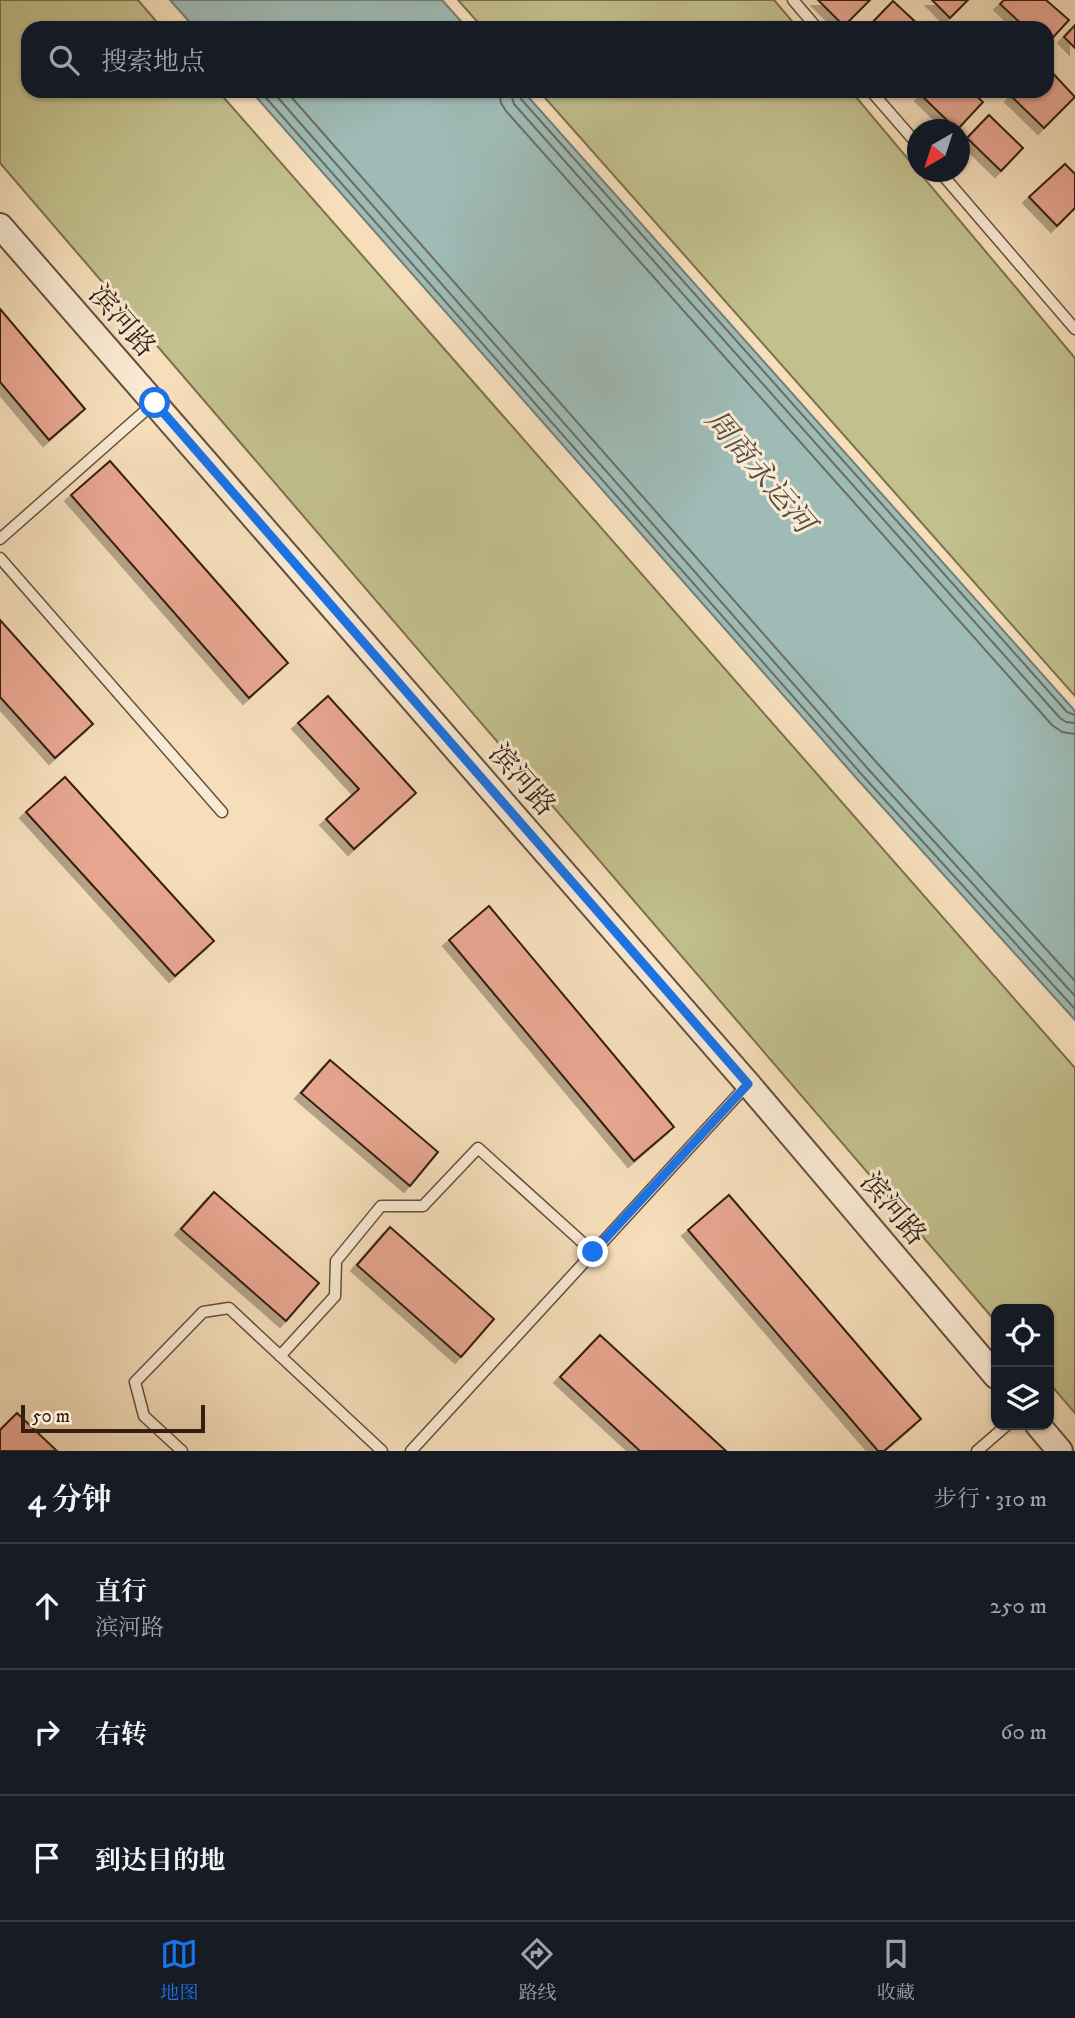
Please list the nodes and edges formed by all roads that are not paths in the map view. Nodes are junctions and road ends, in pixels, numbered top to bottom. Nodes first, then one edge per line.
1 (793, 0) edge
2 (811, 21) edge
3 (877, 98) edge
4 (907, 132) edge
5 (949, 182) edge
6 (0, 226) edge
7 (1075, 329) edge
8 (155, 403) junction
9 (0, 539) edge
10 (0, 558) edge
11 (222, 812) dead end
12 (748, 1084) junction
13 (593, 1252) junction
14 (281, 1356) junction
15 (991, 1370) edge
16 (1001, 1430) edge
17 (1042, 1430) edge
18 (182, 1451) edge
19 (382, 1451) edge
20 (411, 1451) edge
21 (978, 1451) edge
22 (1060, 1451) edge

1 - 2 lane
3 - 4 lane
5 - 7 lane
6 - 8 street, 滨河路
8 - 9 lane
8 - 12 street, 滨河路
10 - 11 lane
12 - 13 lane
12 - 15 street, 滨河路
13 - 14 lane
13 - 20 lane
14 - 18 lane
14 - 19 lane
16 - 21 lane
17 - 22 street

